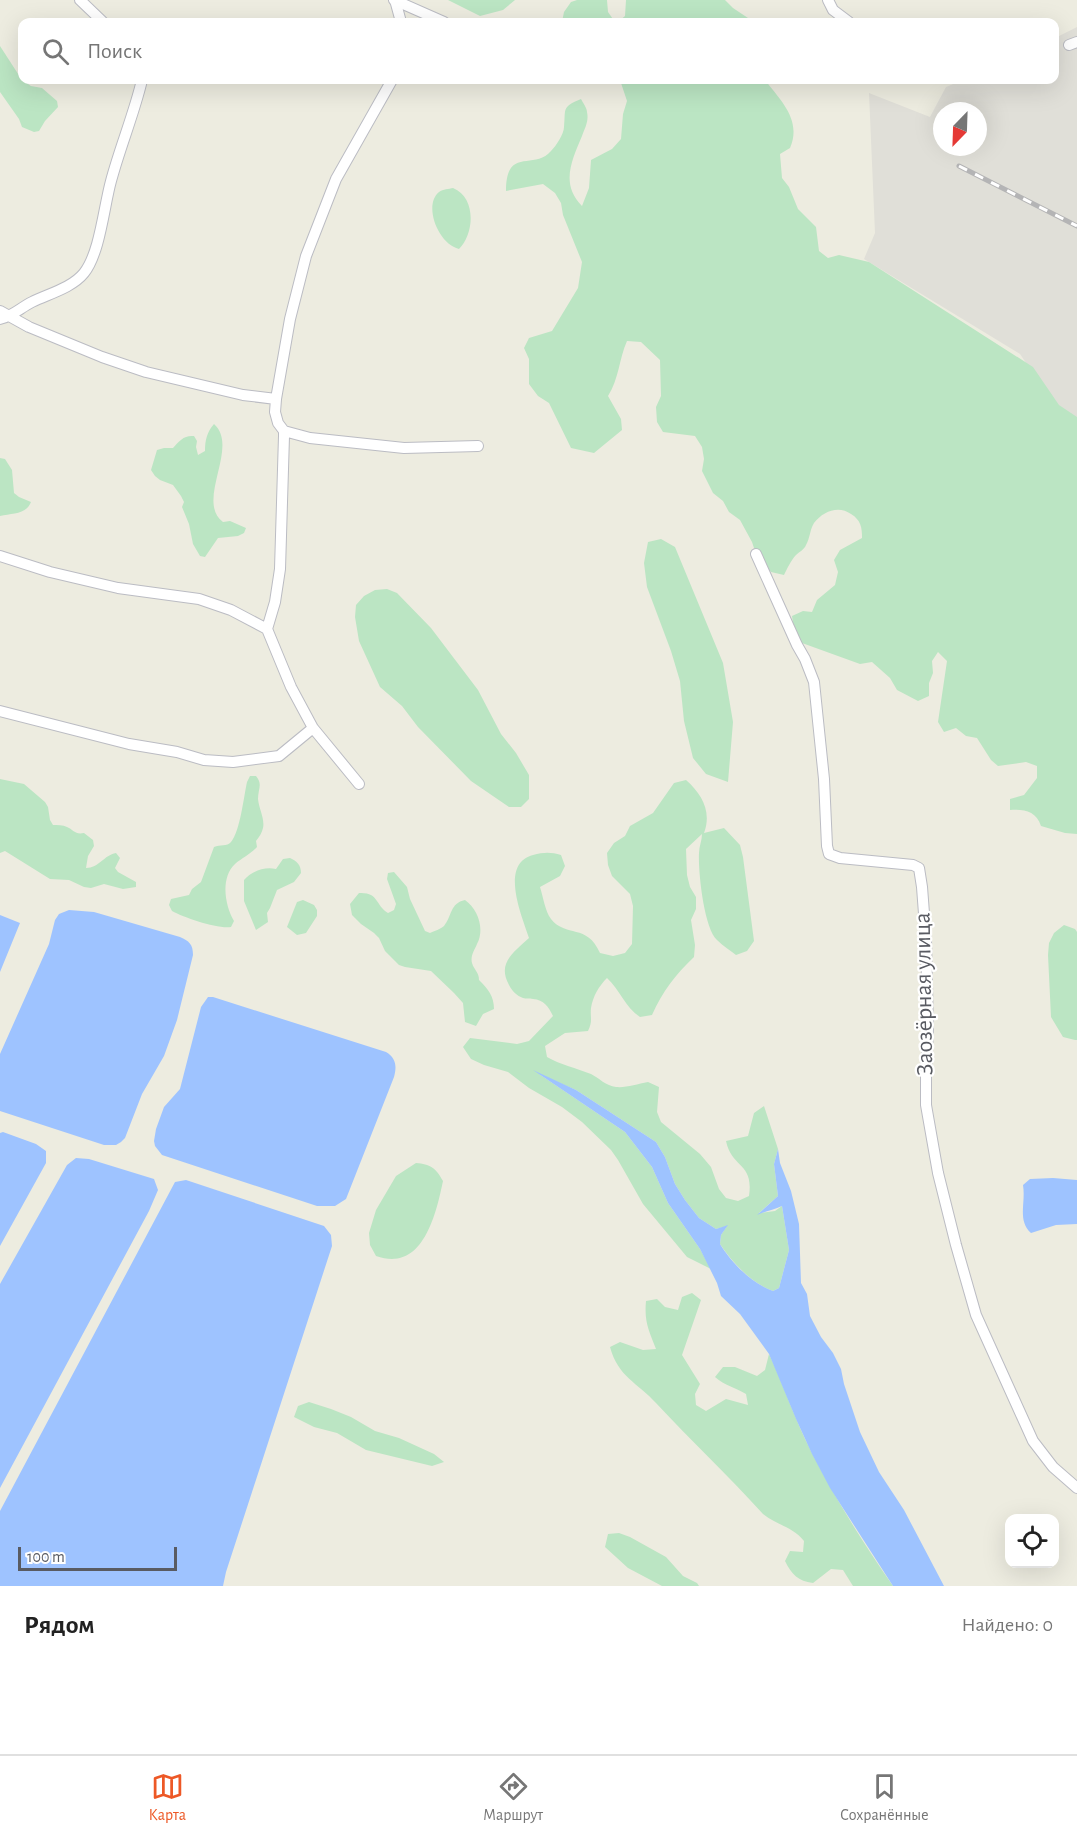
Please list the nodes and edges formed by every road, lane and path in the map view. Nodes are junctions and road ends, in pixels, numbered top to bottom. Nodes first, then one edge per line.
1 (80, 0) edge
2 (395, 0) edge
3 (828, 0) edge
4 (99, 18) edge
5 (400, 18) edge
6 (435, 18) edge
7 (844, 18) edge
8 (141, 84) edge
9 (390, 84) edge
10 (3, 316) edge
11 (276, 399) junction
12 (284, 431) junction
13 (478, 446) dead end
14 (756, 554) dead end
15 (0, 556) edge
16 (267, 629) junction
17 (0, 711) edge
18 (313, 728) junction
19 (359, 784) dead end
20 (1077, 1488) edge

1 - 4 street
2 - 5 street
2 - 6 street
3 - 7 street
8 - 10 street
9 - 11 street
10 - 11 street
11 - 12 street
12 - 13 street
12 - 16 street
14 - 20 street, Заозёрная улица
15 - 16 street
16 - 18 street
17 - 18 street
18 - 19 street

